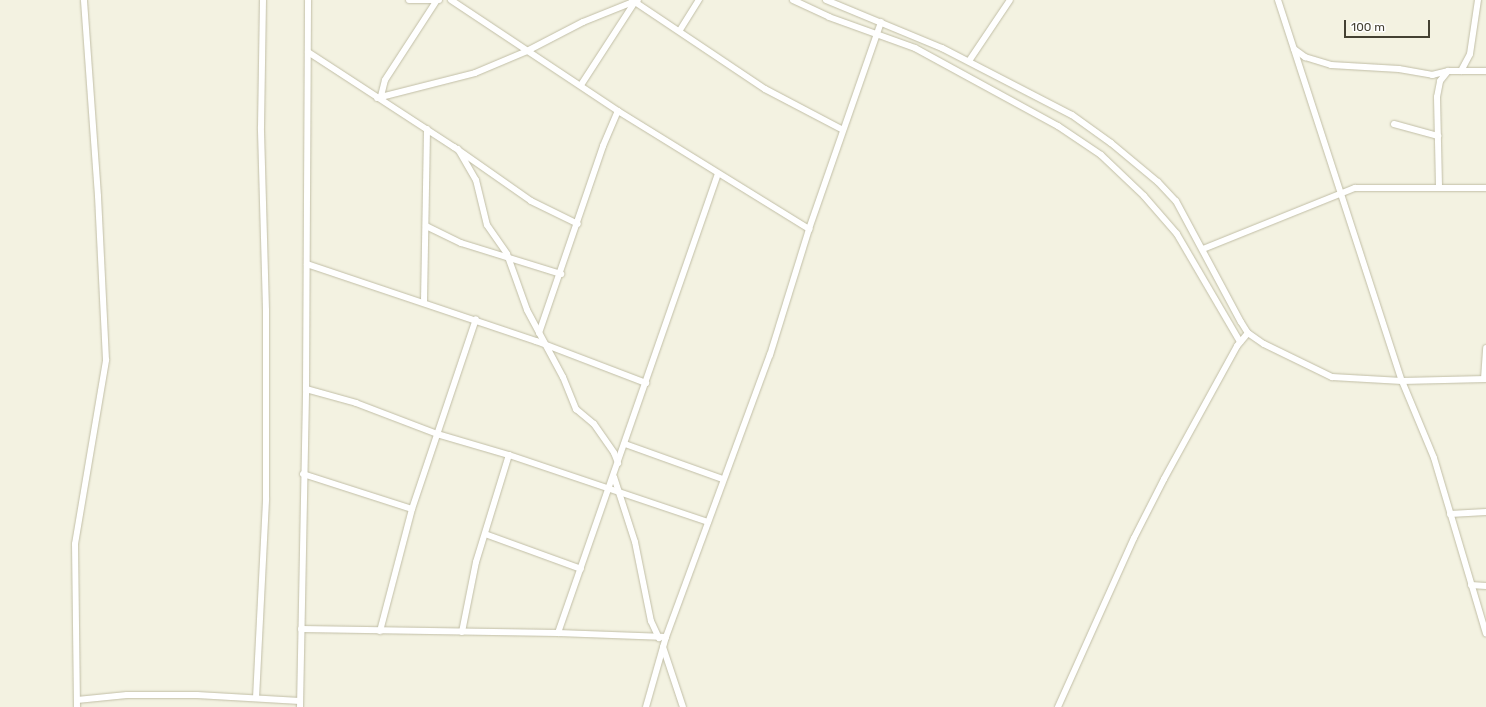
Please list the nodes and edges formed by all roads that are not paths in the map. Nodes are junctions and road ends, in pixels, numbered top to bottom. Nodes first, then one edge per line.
1 (84, 0) edge
2 (263, 0) edge
3 (308, 0) edge
4 (409, 0) edge
5 (438, 0) edge
6 (451, 0) edge
7 (699, 0) edge
8 (793, 0) edge
9 (826, 0) edge
10 (1010, 0) edge
11 (1278, 0) edge
12 (1478, 0) edge
13 (635, 1) edge
14 (881, 22) junction
15 (680, 30) junction
16 (877, 33) junction
17 (1294, 49) junction
18 (308, 52) junction
19 (527, 52) junction
20 (969, 61) junction
21 (1448, 70) junction
22 (1462, 70) junction
23 (1486, 71) edge
24 (581, 85) junction
25 (379, 97) junction
26 (618, 111) junction
27 (1394, 124) dead end
28 (428, 129) junction
29 (843, 130) junction
30 (1438, 136) junction
31 (458, 149) junction
32 (718, 174) junction
33 (1439, 186) junction
34 (1486, 188) edge
35 (1340, 191) junction
36 (578, 224) junction
37 (426, 226) junction
38 (809, 229) junction
39 (1203, 249) junction
40 (509, 259) junction
41 (307, 264) junction
42 (561, 274) junction
43 (424, 302) junction
44 (476, 319) junction
45 (539, 332) junction
46 (1248, 333) junction
47 (536, 341) junction
48 (1240, 342) junction
49 (545, 344) junction
50 (1486, 348) edge
51 (1485, 379) edge
52 (1402, 381) junction
53 (646, 383) junction
54 (306, 390) junction
55 (437, 434) junction
56 (625, 444) junction
57 (509, 455) junction
58 (618, 464) junction
59 (303, 474) junction
60 (614, 477) junction
61 (723, 479) junction
62 (609, 490) junction
63 (619, 492) junction
64 (412, 509) junction
65 (1486, 512) edge
66 (1450, 514) junction
67 (708, 522) junction
68 (485, 534) junction
69 (581, 569) junction
70 (1471, 584) junction
71 (1486, 586) edge
72 (301, 629) junction
73 (380, 631) junction
74 (462, 632) junction
75 (558, 633) junction
76 (1486, 633) edge
77 (658, 637) junction
78 (666, 637) junction
79 (663, 648) junction
80 (256, 698) junction
81 (77, 700) junction
82 (300, 704) edge
83 (77, 707) edge
84 (646, 707) edge
85 (683, 707) edge
86 (1058, 707) edge

1 - 81 street
2 - 80 street
3 - 18 street
4 - 5 street
5 - 25 street
6 - 19 street
7 - 15 street
8 - 16 street
9 - 14 street
10 - 20 street
11 - 17 street
12 - 22 street
13 - 15 street
13 - 19 street
13 - 24 street
14 - 16 street
14 - 20 street
15 - 29 street
16 - 29 street
16 - 48 street
17 - 21 street
17 - 35 street
18 - 25 street
18 - 41 street
19 - 24 street
19 - 25 street
20 - 39 street
21 - 22 street
21 - 30 street
22 - 23 street
24 - 26 street
25 - 28 street
26 - 32 street
26 - 36 street
27 - 30 street
28 - 31 street
28 - 37 street
29 - 38 street
30 - 33 street
31 - 36 street
31 - 40 street
32 - 38 street
32 - 53 street
33 - 34 street
33 - 35 street
35 - 39 street
35 - 52 street
36 - 42 street
37 - 40 street
37 - 43 street
38 - 61 street
39 - 46 street
40 - 42 street
40 - 45 street
41 - 43 street
41 - 54 street
42 - 45 street
43 - 44 street
44 - 47 street
44 - 55 street
45 - 47 street
45 - 49 street
46 - 48 street
46 - 52 street
47 - 49 street
48 - 86 street
49 - 53 street
49 - 58 street
50 - 51 street
51 - 52 street
52 - 66 street
53 - 56 street
54 - 55 street
54 - 59 street
55 - 57 street
55 - 64 street
56 - 58 street
56 - 61 street
57 - 62 street
57 - 68 street
58 - 60 street
59 - 64 street
59 - 72 street
60 - 62 street
60 - 63 street
61 - 67 street
62 - 63 street
62 - 69 street
63 - 67 street
63 - 77 street
64 - 73 street
65 - 66 street
66 - 70 street
67 - 78 street
68 - 69 street
68 - 74 street
69 - 75 street
70 - 71 street
70 - 76 street
72 - 73 street
72 - 82 street
73 - 74 street
74 - 75 street
75 - 77 street
77 - 78 street
77 - 79 street
78 - 79 street
79 - 84 street
79 - 85 street
80 - 81 street
80 - 82 street
81 - 83 street

